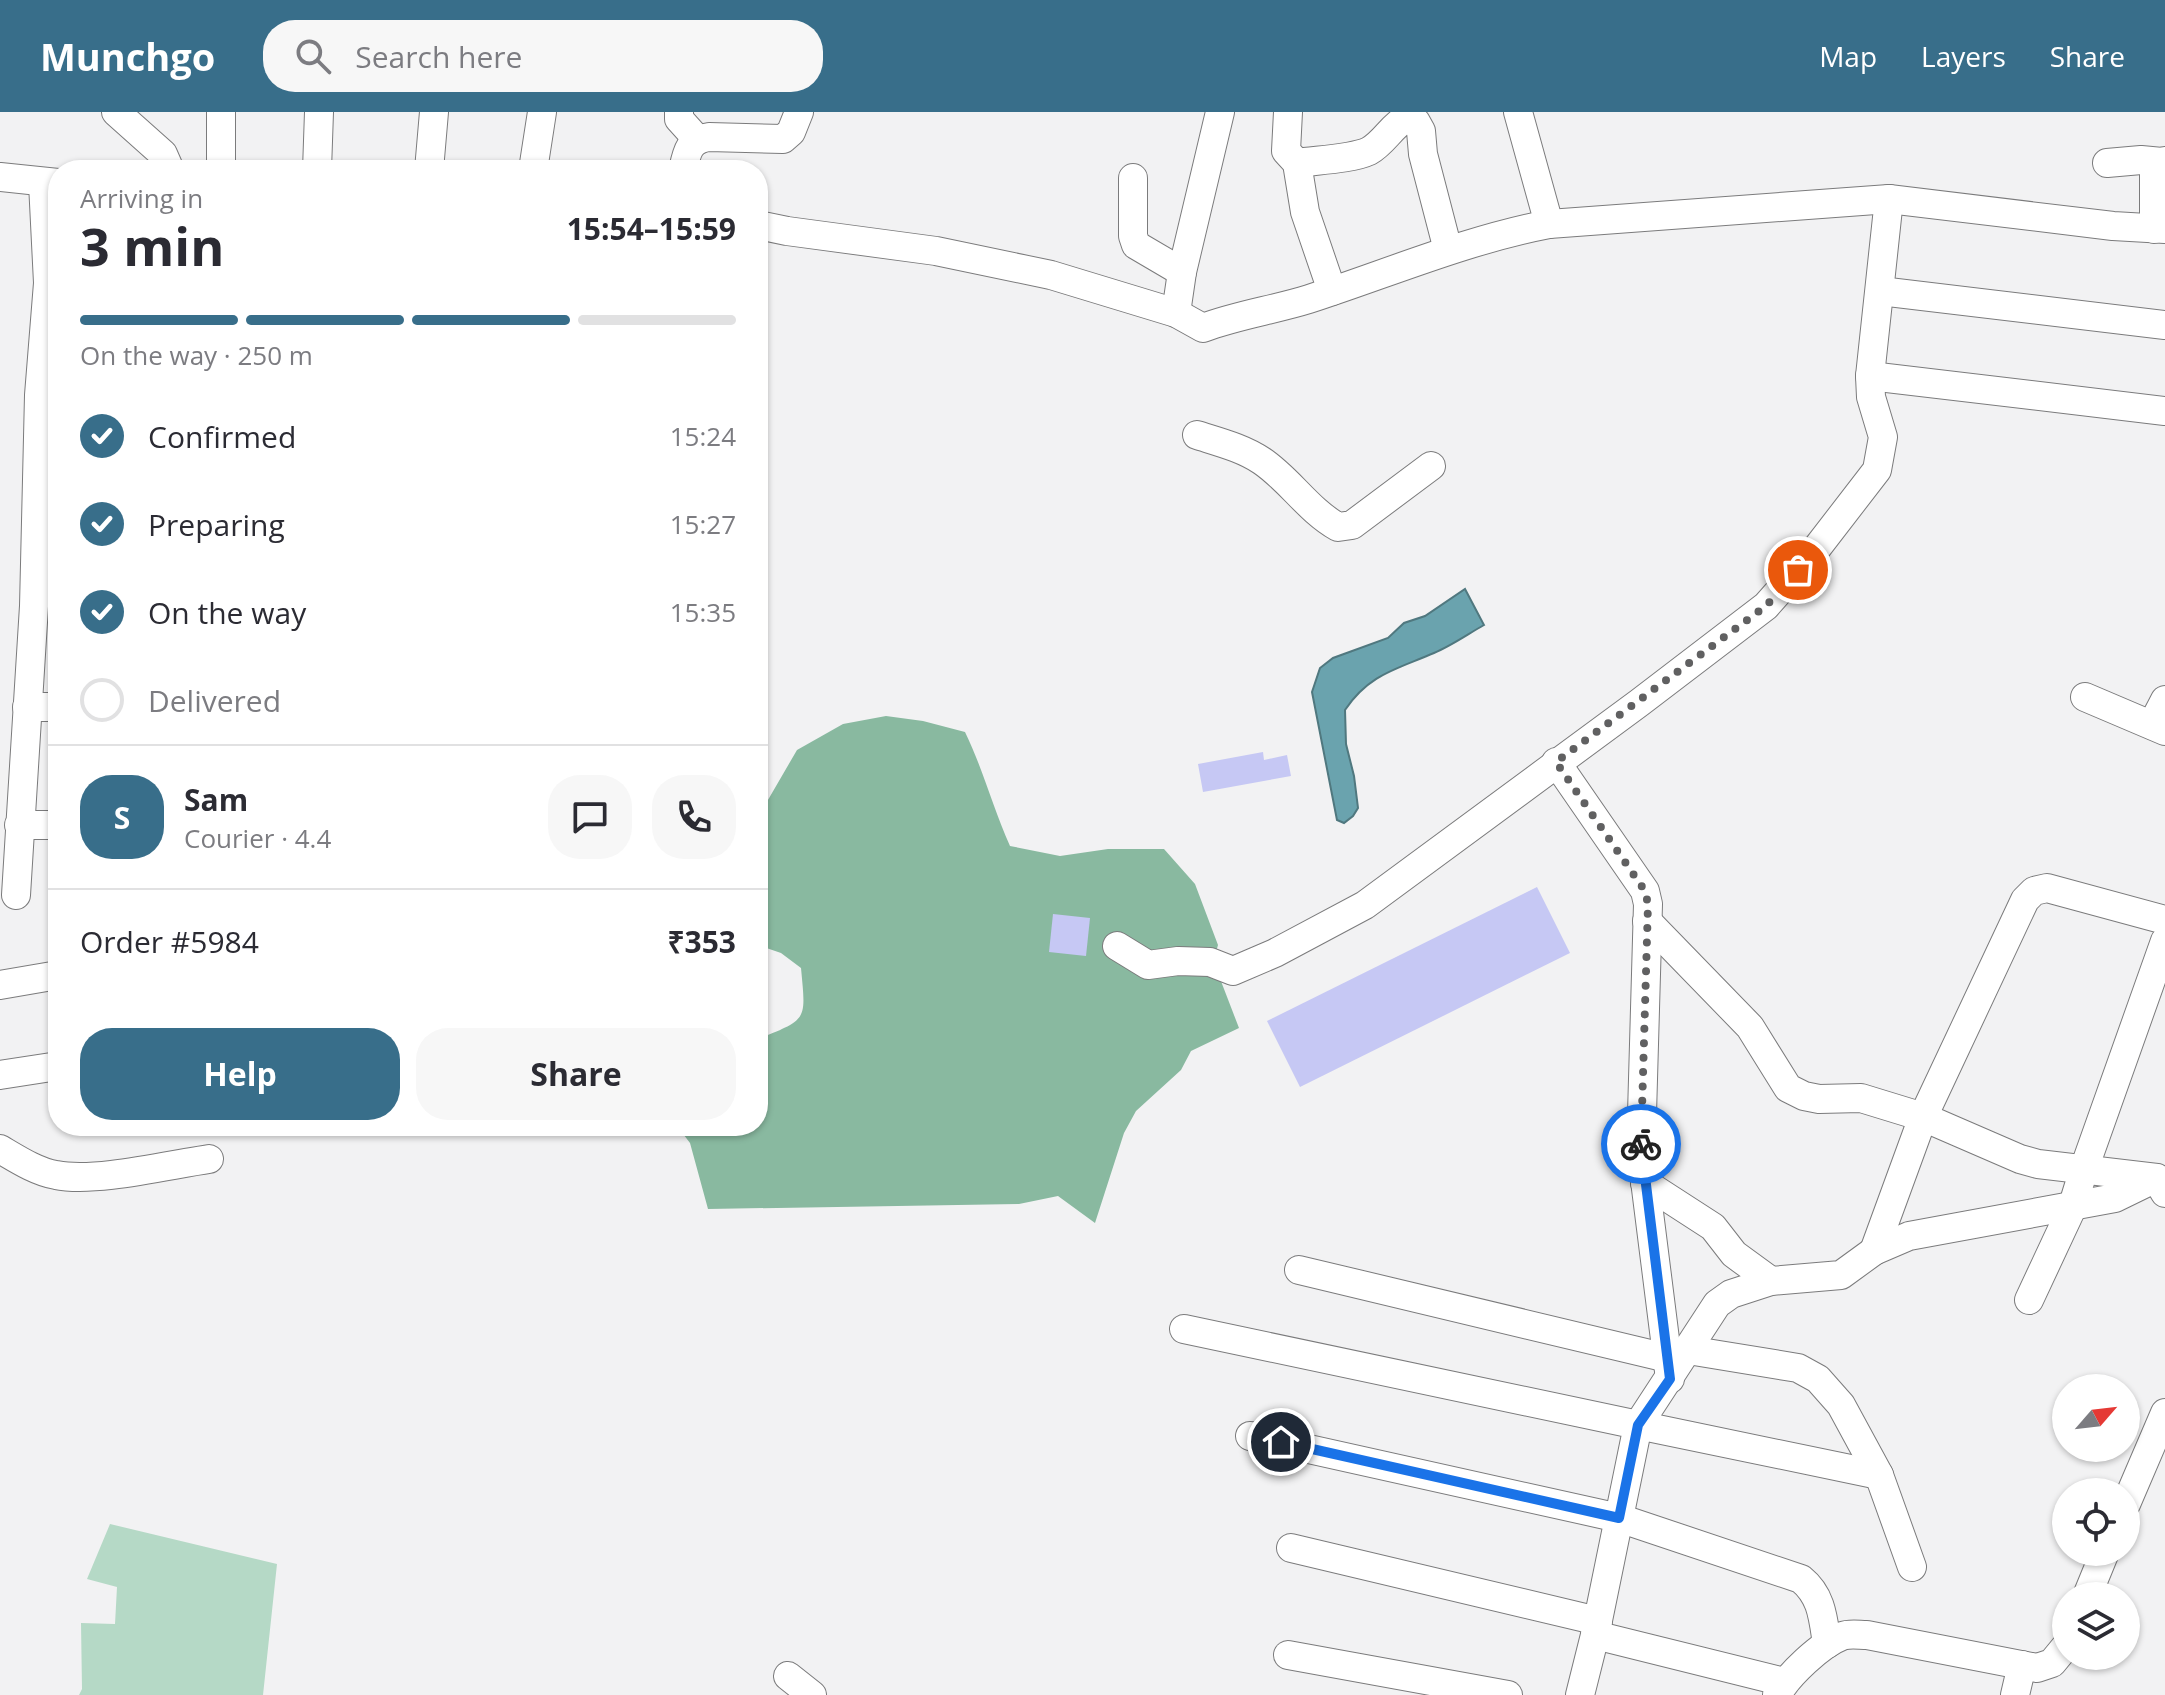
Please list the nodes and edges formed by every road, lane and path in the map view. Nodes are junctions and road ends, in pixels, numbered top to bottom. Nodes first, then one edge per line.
1 (116, 112) edge
2 (221, 112) edge
3 (319, 112) edge
4 (434, 112) edge
5 (542, 112) edge
6 (679, 112) edge
7 (799, 112) edge
8 (1220, 112) edge
9 (1288, 112) edge
10 (1518, 112) edge
11 (1407, 115) edge
12 (697, 139) junction
13 (166, 160) edge
14 (221, 160) edge
15 (317, 160) edge
16 (430, 160) edge
17 (535, 160) edge
18 (685, 160) edge
19 (2164, 162) edge
20 (1297, 163) junction
21 (2107, 163) dead end
22 (0, 177) edge
23 (1133, 178) dead end
24 (48, 183) edge
25 (1889, 199) junction
26 (1549, 224) junction
27 (768, 227) edge
28 (2160, 229) edge
29 (1448, 250) junction
30 (1182, 272) junction
31 (1332, 291) junction
32 (1880, 291) junction
33 (1176, 313) junction
34 (2165, 325) edge
35 (1870, 376) junction
36 (48, 395) edge
37 (2165, 411) edge
38 (1197, 435) dead end
39 (1431, 466) dead end
40 (47, 499) edge
41 (46, 606) edge
42 (2085, 697) dead end
43 (2165, 700) edge
44 (27, 707) junction
45 (48, 707) edge
46 (2158, 728) edge
47 (1556, 762) junction
48 (19, 825) junction
49 (48, 825) edge
50 (16, 895) dead end
51 (2165, 920) edge
52 (1647, 921) junction
53 (2165, 941) edge
54 (1117, 946) dead end
55 (48, 977) edge
56 (0, 985) edge
57 (48, 1068) edge
58 (0, 1075) edge
59 (1923, 1117) junction
60 (0, 1149) edge
61 (209, 1159) dead end
62 (2084, 1169) junction
63 (2162, 1181) edge
64 (1645, 1183) junction
65 (2072, 1208) junction
66 (1874, 1251) junction
67 (1299, 1270) dead end
68 (1771, 1281) junction
69 (2029, 1300) dead end
70 (1184, 1329) dead end
71 (1675, 1362) junction
72 (2165, 1413) edge
73 (1638, 1425) junction
74 (1250, 1436) dead end
75 (1879, 1475) junction
76 (2137, 1478) edge
77 (1619, 1518) junction
78 (1291, 1548) dead end
79 (1912, 1567) dead end
80 (1597, 1628) junction
81 (1827, 1644) junction
82 (1288, 1655) dead end
83 (2052, 1663) edge
84 (2022, 1665) junction
85 (788, 1676) dead end
86 (1780, 1689) edge
87 (812, 1695) edge
88 (1508, 1695) edge
89 (1580, 1695) edge
90 (2015, 1695) edge

1 - 13 street
2 - 14 street
3 - 15 street
4 - 16 street
5 - 17 street
6 - 12 street
7 - 12 street
8 - 30 street
9 - 20 street
10 - 26 street
11 - 20 street
11 - 29 street
12 - 18 street
19 - 21 street
19 - 28 street
20 - 31 street
22 - 24 street
23 - 30 street
25 - 26 street
25 - 28 street
25 - 32 street
26 - 29 street
27 - 33 street
29 - 31 street
30 - 33 street
31 - 33 street
32 - 34 street
32 - 35 street
35 - 37 street
35 - 47 street
36 - 40 street
38 - 39 street
40 - 41 street
41 - 44 street
42 - 46 street
43 - 46 street
44 - 45 street
44 - 48 street
47 - 52 street
47 - 54 street
48 - 49 street
48 - 50 street
51 - 59 street
52 - 59 street
52 - 64 street
53 - 62 street
55 - 56 street
57 - 58 street
59 - 62 street
59 - 66 street
60 - 61 street
62 - 63 street
62 - 65 street
63 - 65 street
64 - 68 street
64 - 71 street
65 - 66 street
65 - 69 street
66 - 68 street
67 - 71 street
68 - 71 street
70 - 73 street
71 - 73 street
71 - 75 street
72 - 76 street
73 - 75 street
73 - 77 street
74 - 77 street
75 - 79 street
77 - 80 street
77 - 81 street
78 - 80 street
80 - 86 street
80 - 89 street
81 - 84 street
81 - 86 street
82 - 88 street
83 - 84 street
84 - 90 street
85 - 87 street

